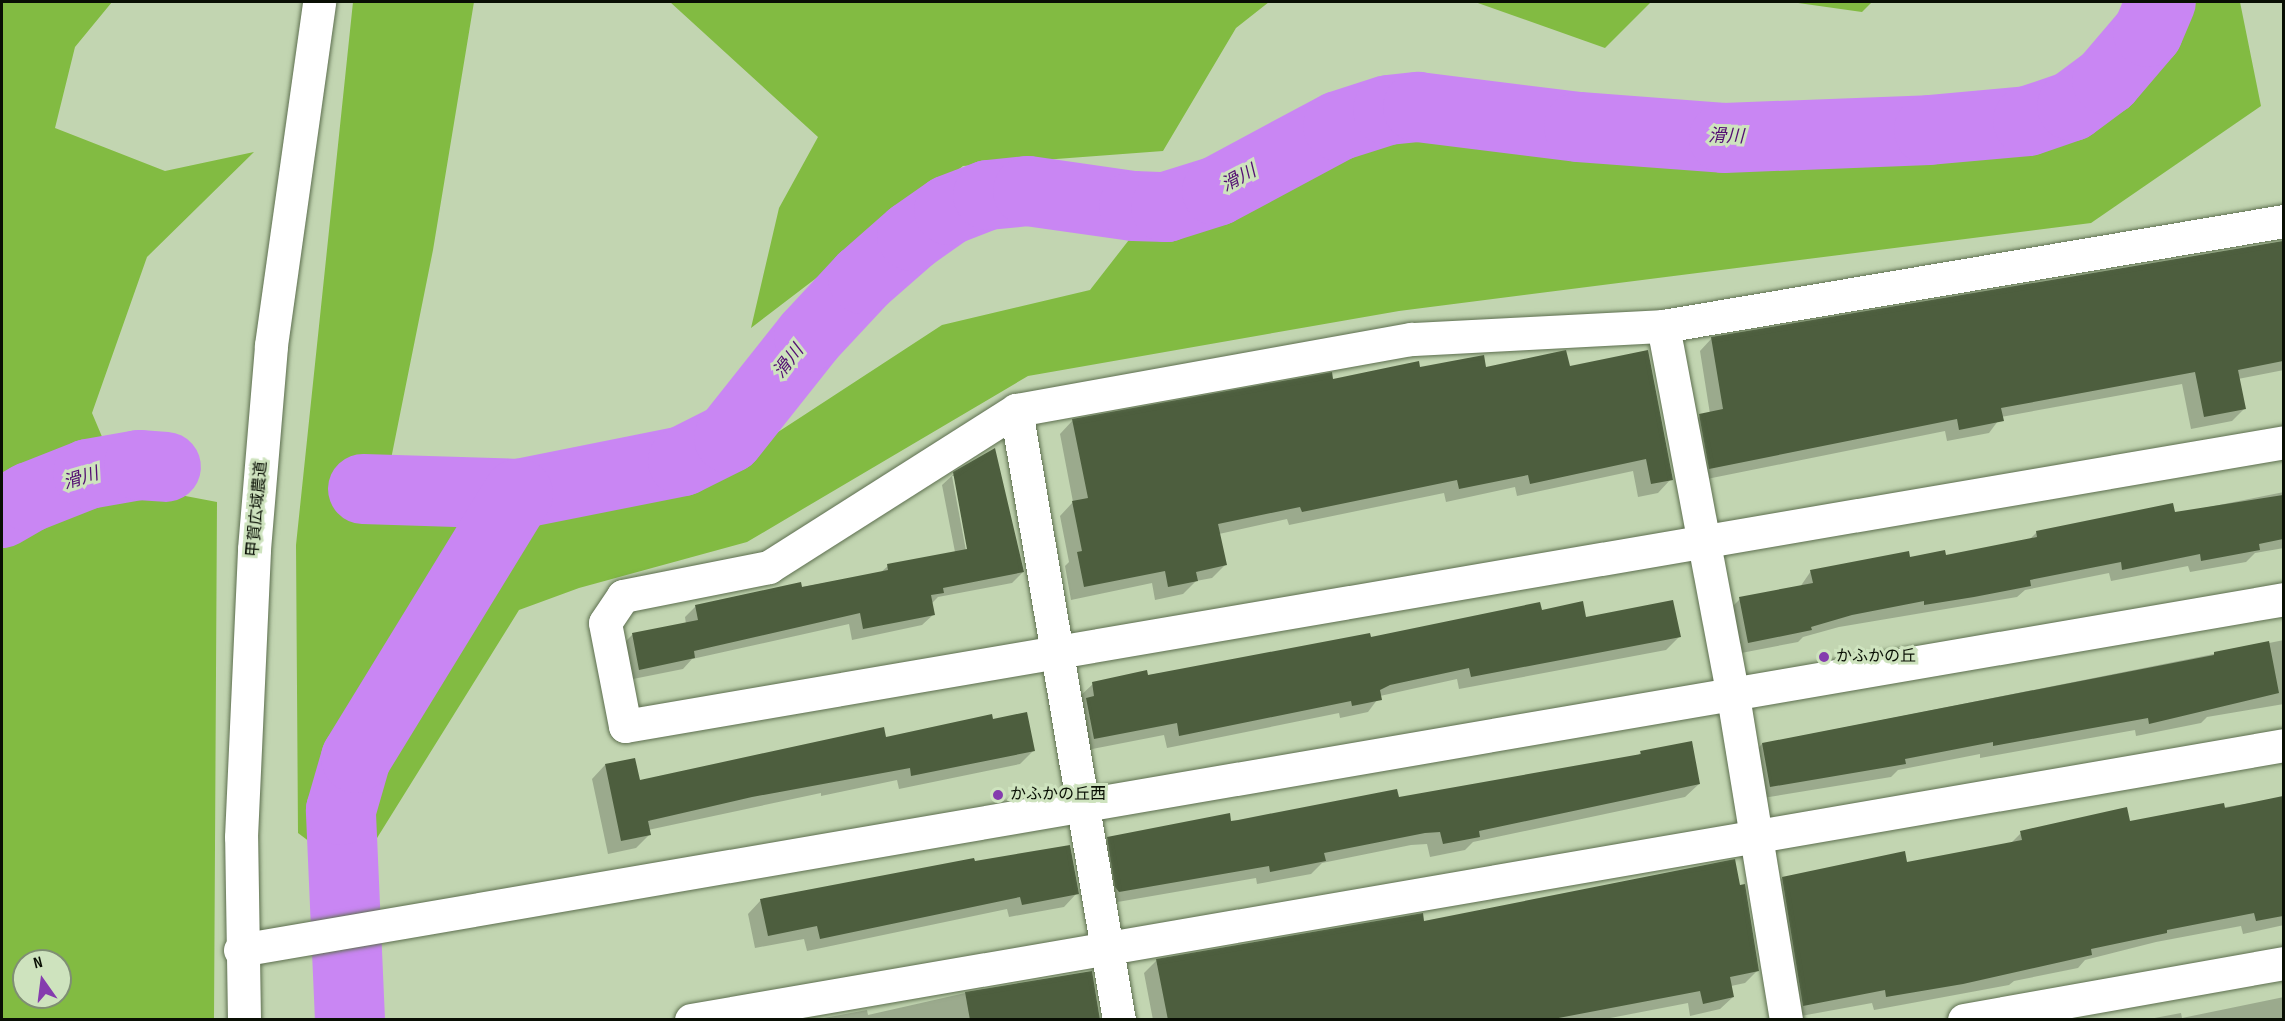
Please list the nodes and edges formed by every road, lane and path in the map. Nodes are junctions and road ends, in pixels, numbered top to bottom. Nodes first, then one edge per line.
1 (319, 2) edge
2 (2283, 221) edge
3 (1663, 326) junction
4 (1016, 410) junction
5 (2283, 442) edge
6 (1704, 541) junction
7 (2283, 599) edge
8 (1058, 651) junction
9 (1733, 696) junction
10 (2283, 746) edge
11 (1083, 803) junction
12 (1755, 835) junction
13 (1107, 947) junction
14 (240, 950) junction
15 (2283, 963) edge
16 (244, 1020) edge
17 (691, 1020) edge
18 (1119, 1020) edge
19 (1786, 1020) edge
20 (1964, 1020) edge

1 - 14 street, 甲賀広域農道
2 - 3 street
3 - 4 street
3 - 6 street
4 - 8 street
4 - 8 street
5 - 6 street
6 - 8 street
6 - 9 street
7 - 9 street
8 - 11 street
9 - 11 street
9 - 12 street
10 - 12 street
11 - 13 street
11 - 14 street
12 - 13 street
12 - 19 street
13 - 17 street
13 - 18 street
14 - 16 street, 甲賀広域農道
15 - 20 street

